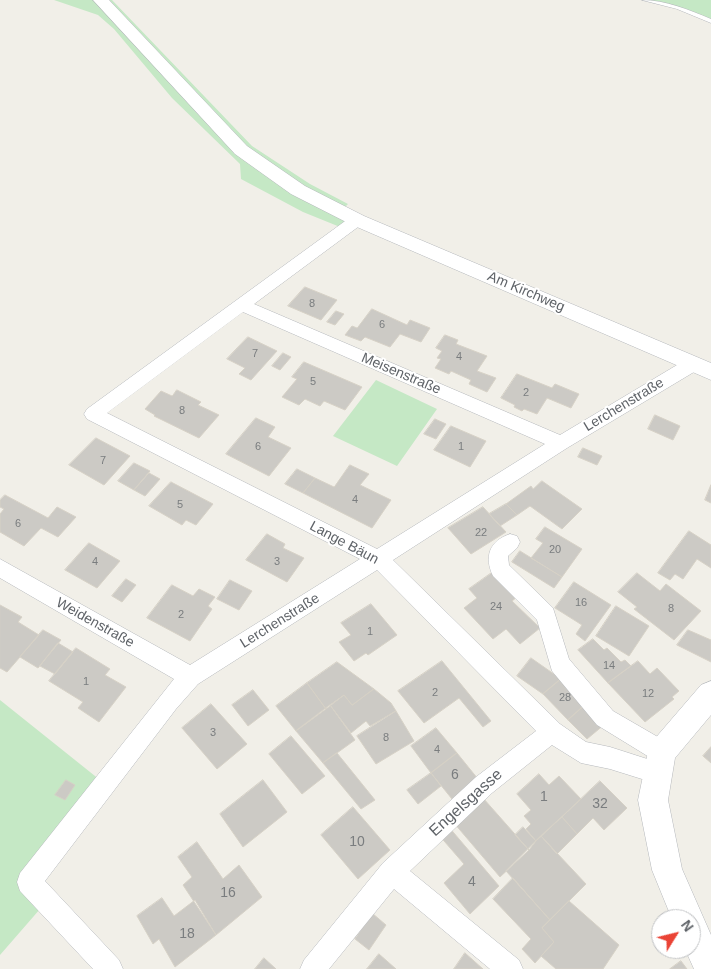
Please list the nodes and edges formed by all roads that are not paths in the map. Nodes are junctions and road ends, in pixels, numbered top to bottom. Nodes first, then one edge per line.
1 (101, 0) edge
2 (645, 0) edge
3 (711, 21) edge
4 (349, 216) junction
5 (242, 305) junction
6 (702, 368) edge
7 (561, 443) junction
8 (510, 542) dead end
9 (379, 559) junction
10 (0, 568) edge
11 (190, 677) junction
12 (711, 694) edge
13 (552, 732) junction
14 (660, 762) junction
15 (392, 872) junction
16 (684, 909) edge
17 (701, 949) edge
18 (110, 969) edge
19 (313, 969) edge
20 (510, 969) edge
21 (710, 969) edge

1 - 4 street, Am Kirchweg
2 - 3 lane
4 - 5 street
4 - 6 street, Am Kirchweg
5 - 7 street, Meisenstraße
5 - 9 street, Lange Bäun
6 - 7 street, Lerchenstraße
7 - 9 street, Lerchenstraße
8 - 14 street
9 - 11 street, Lerchenstraße
9 - 13 street, Lange Bäun
10 - 11 street, Weidenstraße
11 - 18 street, Lerchenstraße
12 - 14 street
13 - 14 street
13 - 15 street, Engelsgasse
14 - 16 street
15 - 19 street, Engelsgasse
15 - 20 street
17 - 21 street

